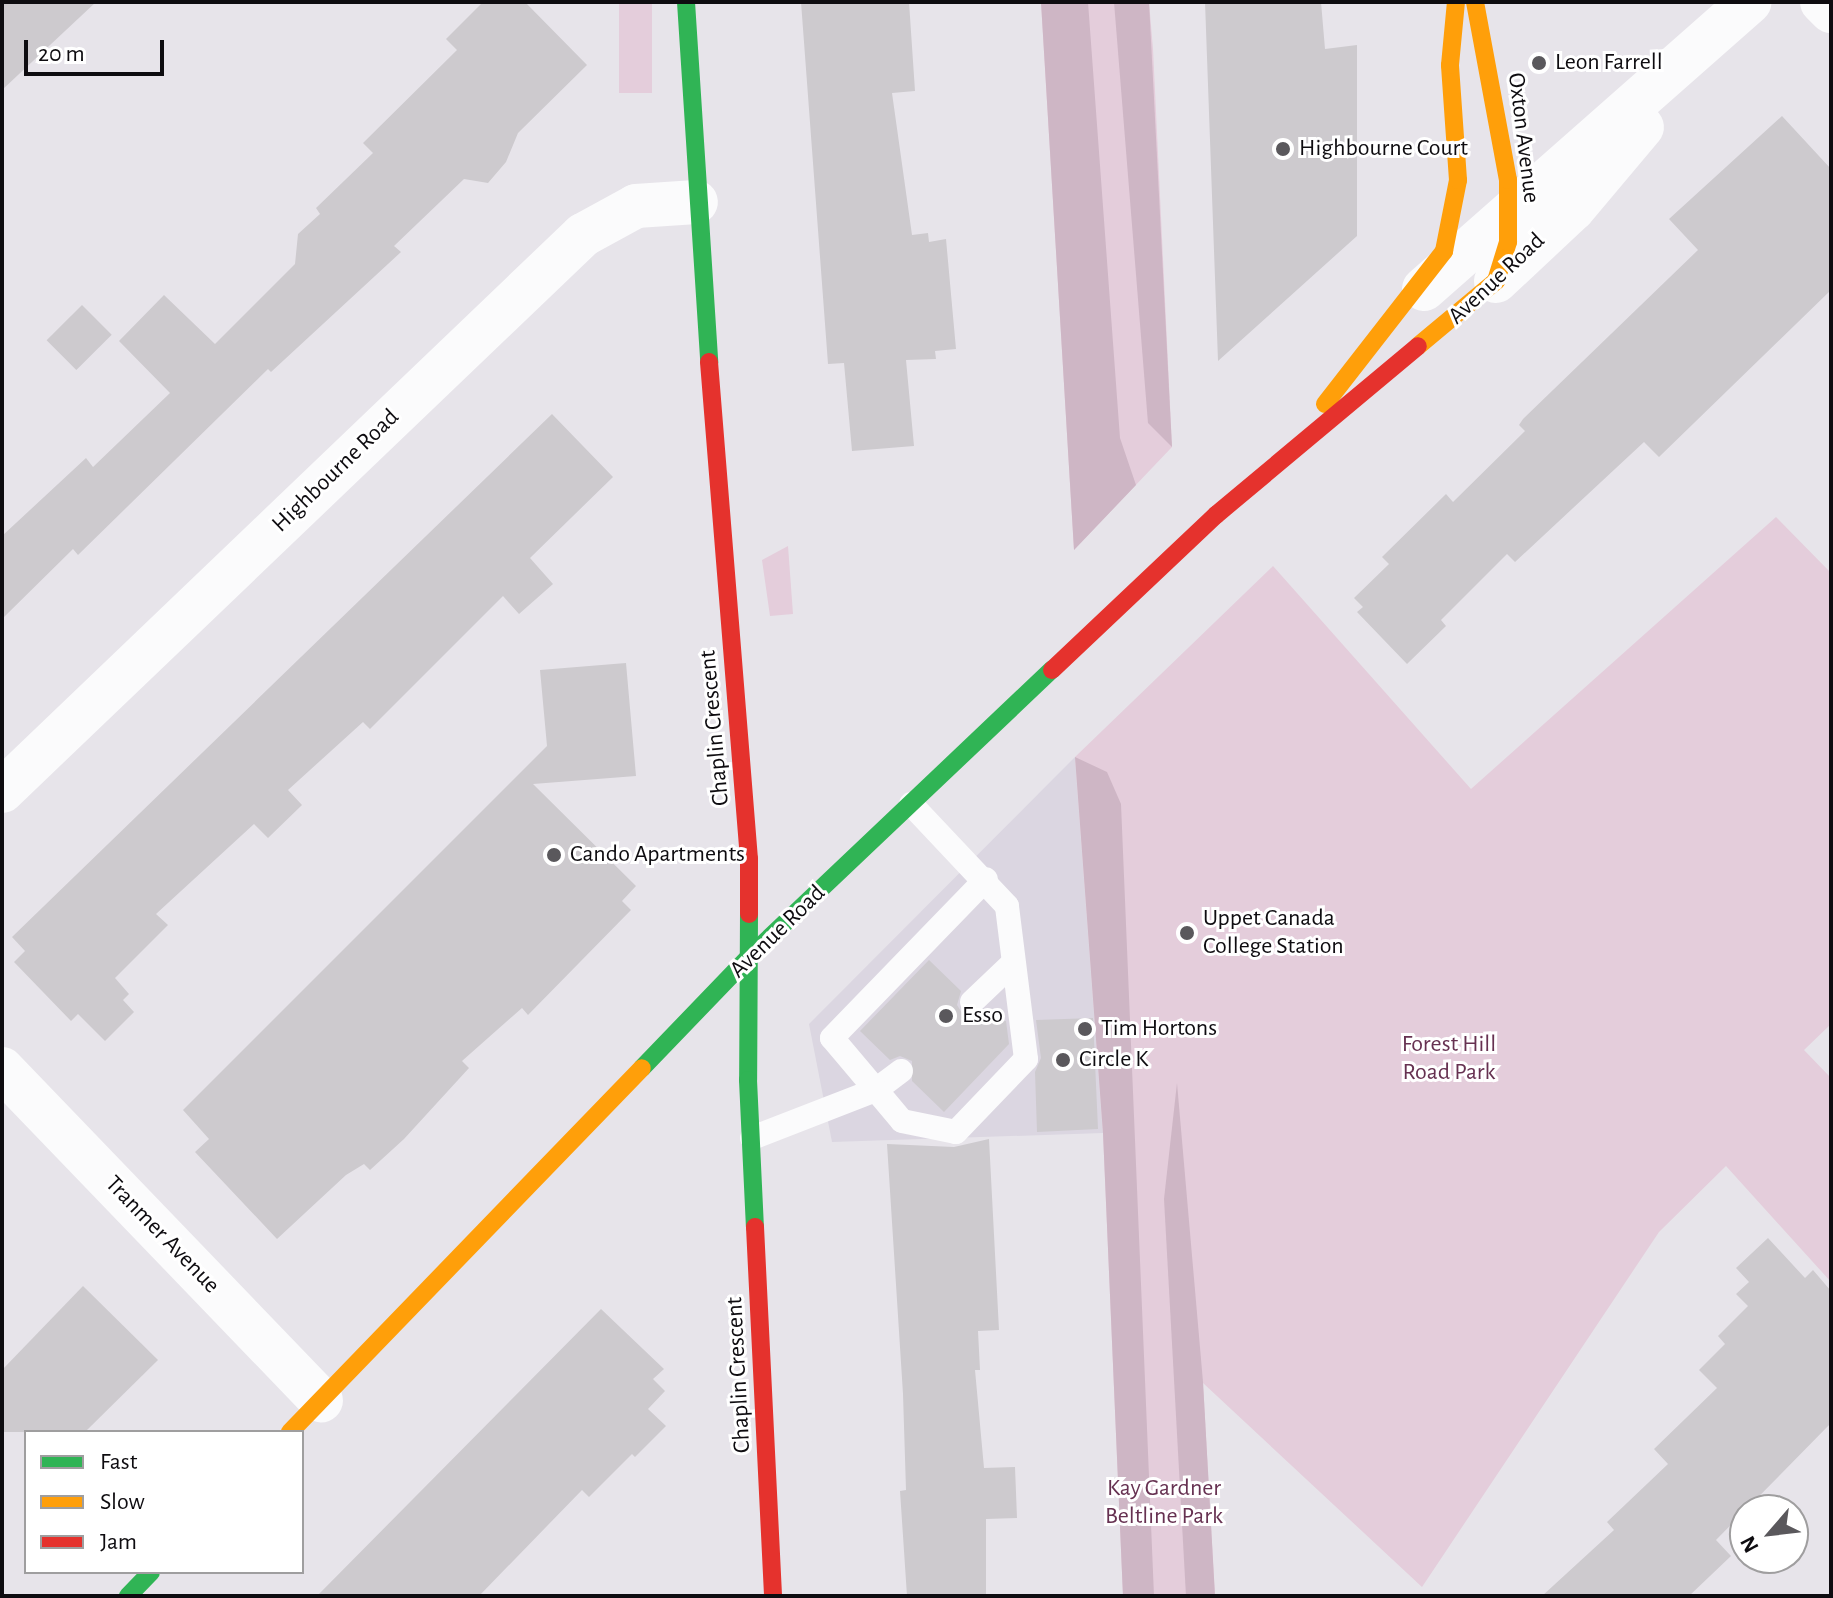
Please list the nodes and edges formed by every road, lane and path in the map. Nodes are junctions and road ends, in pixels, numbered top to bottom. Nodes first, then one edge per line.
1 (686, 2) edge
2 (1456, 2) edge
3 (1475, 2) edge
4 (1750, 2) edge
5 (1822, 2) edge
6 (1831, 11) edge
7 (1711, 41) junction
8 (696, 202) junction
9 (1509, 212) junction
10 (1496, 281) junction
11 (1402, 310) junction
12 (1286, 454) junction
13 (2, 791) edge
14 (911, 804) junction
15 (986, 879) junction
16 (748, 958) junction
17 (1013, 963) junction
18 (972, 1002) dead end
19 (2, 1069) edge
20 (901, 1071) dead end
21 (876, 1090) junction
22 (752, 1138) junction
23 (321, 1400) junction
24 (292, 1430) edge
25 (149, 1574) edge
26 (128, 1596) edge
27 (773, 1596) edge

1 - 8 main road, Chaplin Crescent
2 - 11 main road
3 - 9 main road, Oxton Avenue
4 - 7 street, Avenue Road
5 - 6 street
7 - 9 street, Avenue Road
7 - 10 street, Avenue Road
8 - 13 street, Highbourne Road
8 - 16 main road, Chaplin Crescent
9 - 10 main road, Oxton Avenue
9 - 11 street, Avenue Road
10 - 12 main road, Avenue Road
11 - 12 main road, Avenue Road
12 - 14 main road, Avenue Road
14 - 15 lane
14 - 16 main road, Avenue Road
15 - 17 lane
15 - 21 lane
16 - 22 main road, Chaplin Crescent
16 - 23 main road, Avenue Road
17 - 18 lane
17 - 21 lane
19 - 23 street, Tranmer Avenue
20 - 21 lane
21 - 22 lane
22 - 27 main road, Chaplin Crescent
23 - 24 main road, Avenue Road
25 - 26 main road

